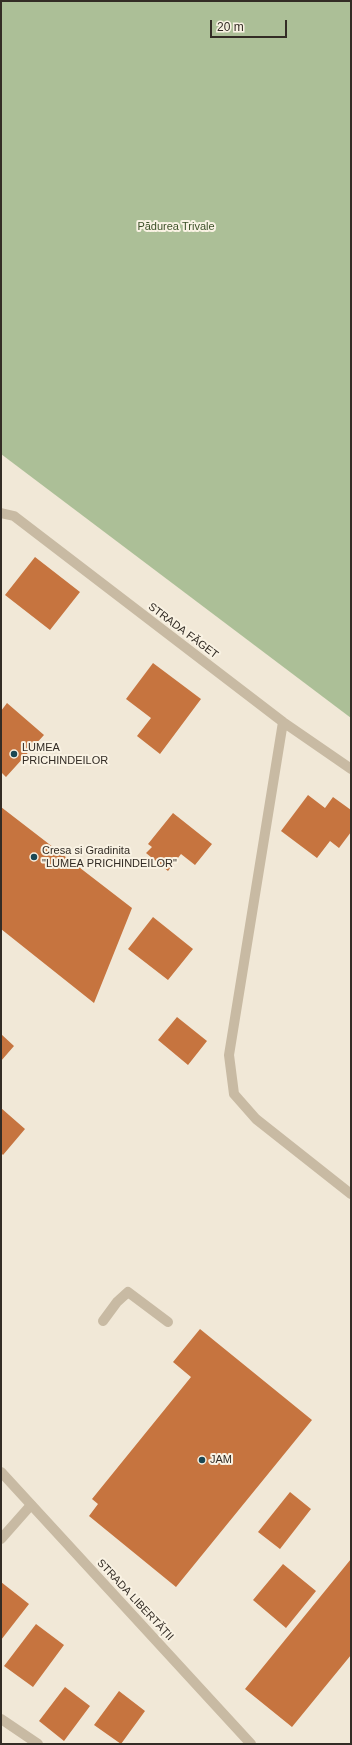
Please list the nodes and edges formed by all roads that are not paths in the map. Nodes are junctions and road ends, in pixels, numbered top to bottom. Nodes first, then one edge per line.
1 (1, 513) edge
2 (283, 722) junction
3 (351, 770) edge
4 (351, 1194) edge
5 (103, 1321) dead end
6 (168, 1322) dead end
7 (1, 1472) edge
8 (31, 1504) junction
9 (1, 1539) edge
10 (1, 1719) edge
11 (38, 1744) edge
12 (251, 1744) edge

1 - 2 street, STRADA FĂGET
2 - 3 street, STRADA FĂGET
2 - 4 street
5 - 6 street
7 - 8 street, STRADA LIBERTĂȚII
8 - 9 street
8 - 12 street, STRADA LIBERTĂȚII
10 - 11 street

